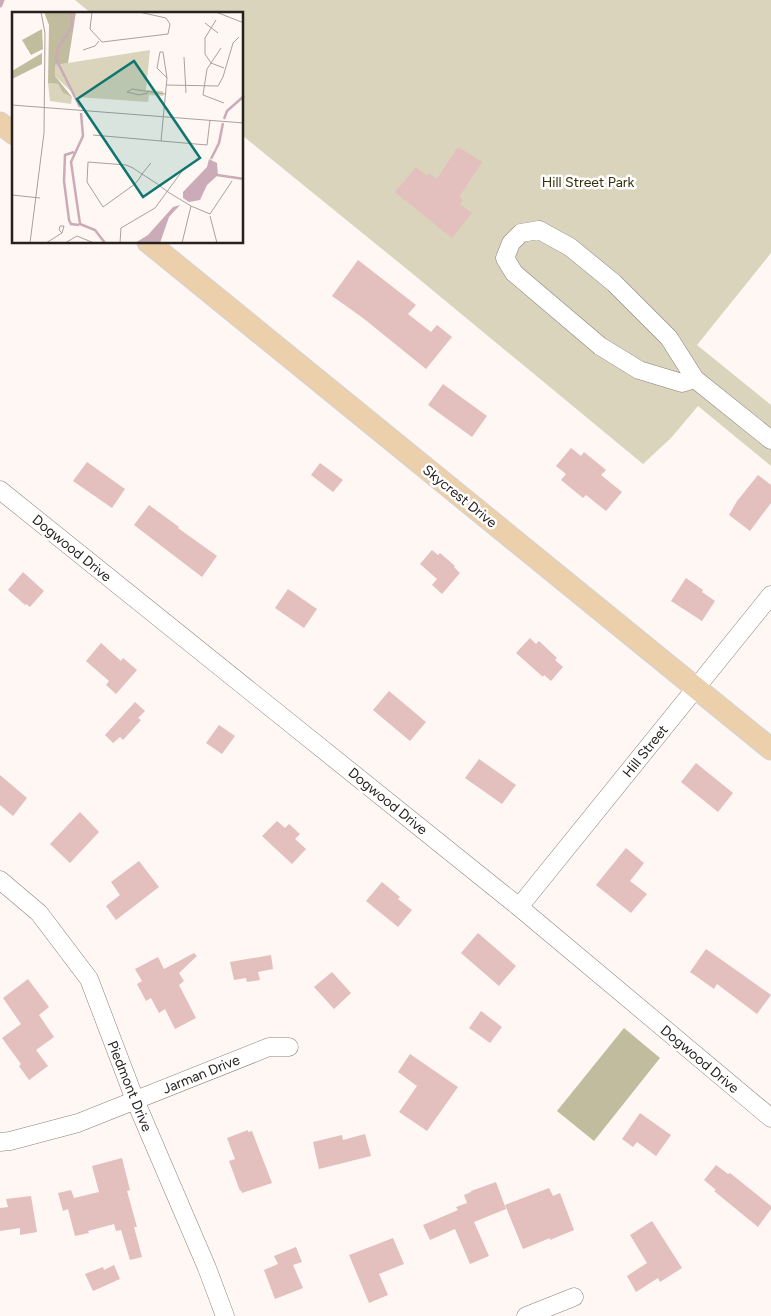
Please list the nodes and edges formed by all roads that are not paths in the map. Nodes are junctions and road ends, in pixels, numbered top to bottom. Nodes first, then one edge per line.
1 (0, 122) edge
2 (12, 132) edge
3 (150, 244) edge
4 (695, 379) junction
5 (771, 440) edge
6 (0, 490) edge
7 (771, 596) edge
8 (696, 688) junction
9 (771, 749) edge
10 (0, 880) edge
11 (520, 907) junction
12 (289, 1047) dead end
13 (135, 1100) junction
14 (771, 1118) edge
15 (0, 1142) edge
16 (574, 1297) dead end
17 (226, 1316) edge
18 (526, 1316) edge

1 - 2 main road
3 - 8 main road, Skycrest Drive
4 - 4 street
4 - 5 street
6 - 11 street, Dogwood Drive
7 - 8 street, Hill Street
8 - 9 main road, Skycrest Drive
8 - 11 street, Hill Street
10 - 13 street, Piedmont Drive
11 - 14 street, Dogwood Drive
12 - 13 street, Jarman Drive
13 - 15 street, Jarman Drive
13 - 17 street, Piedmont Drive
16 - 18 street

